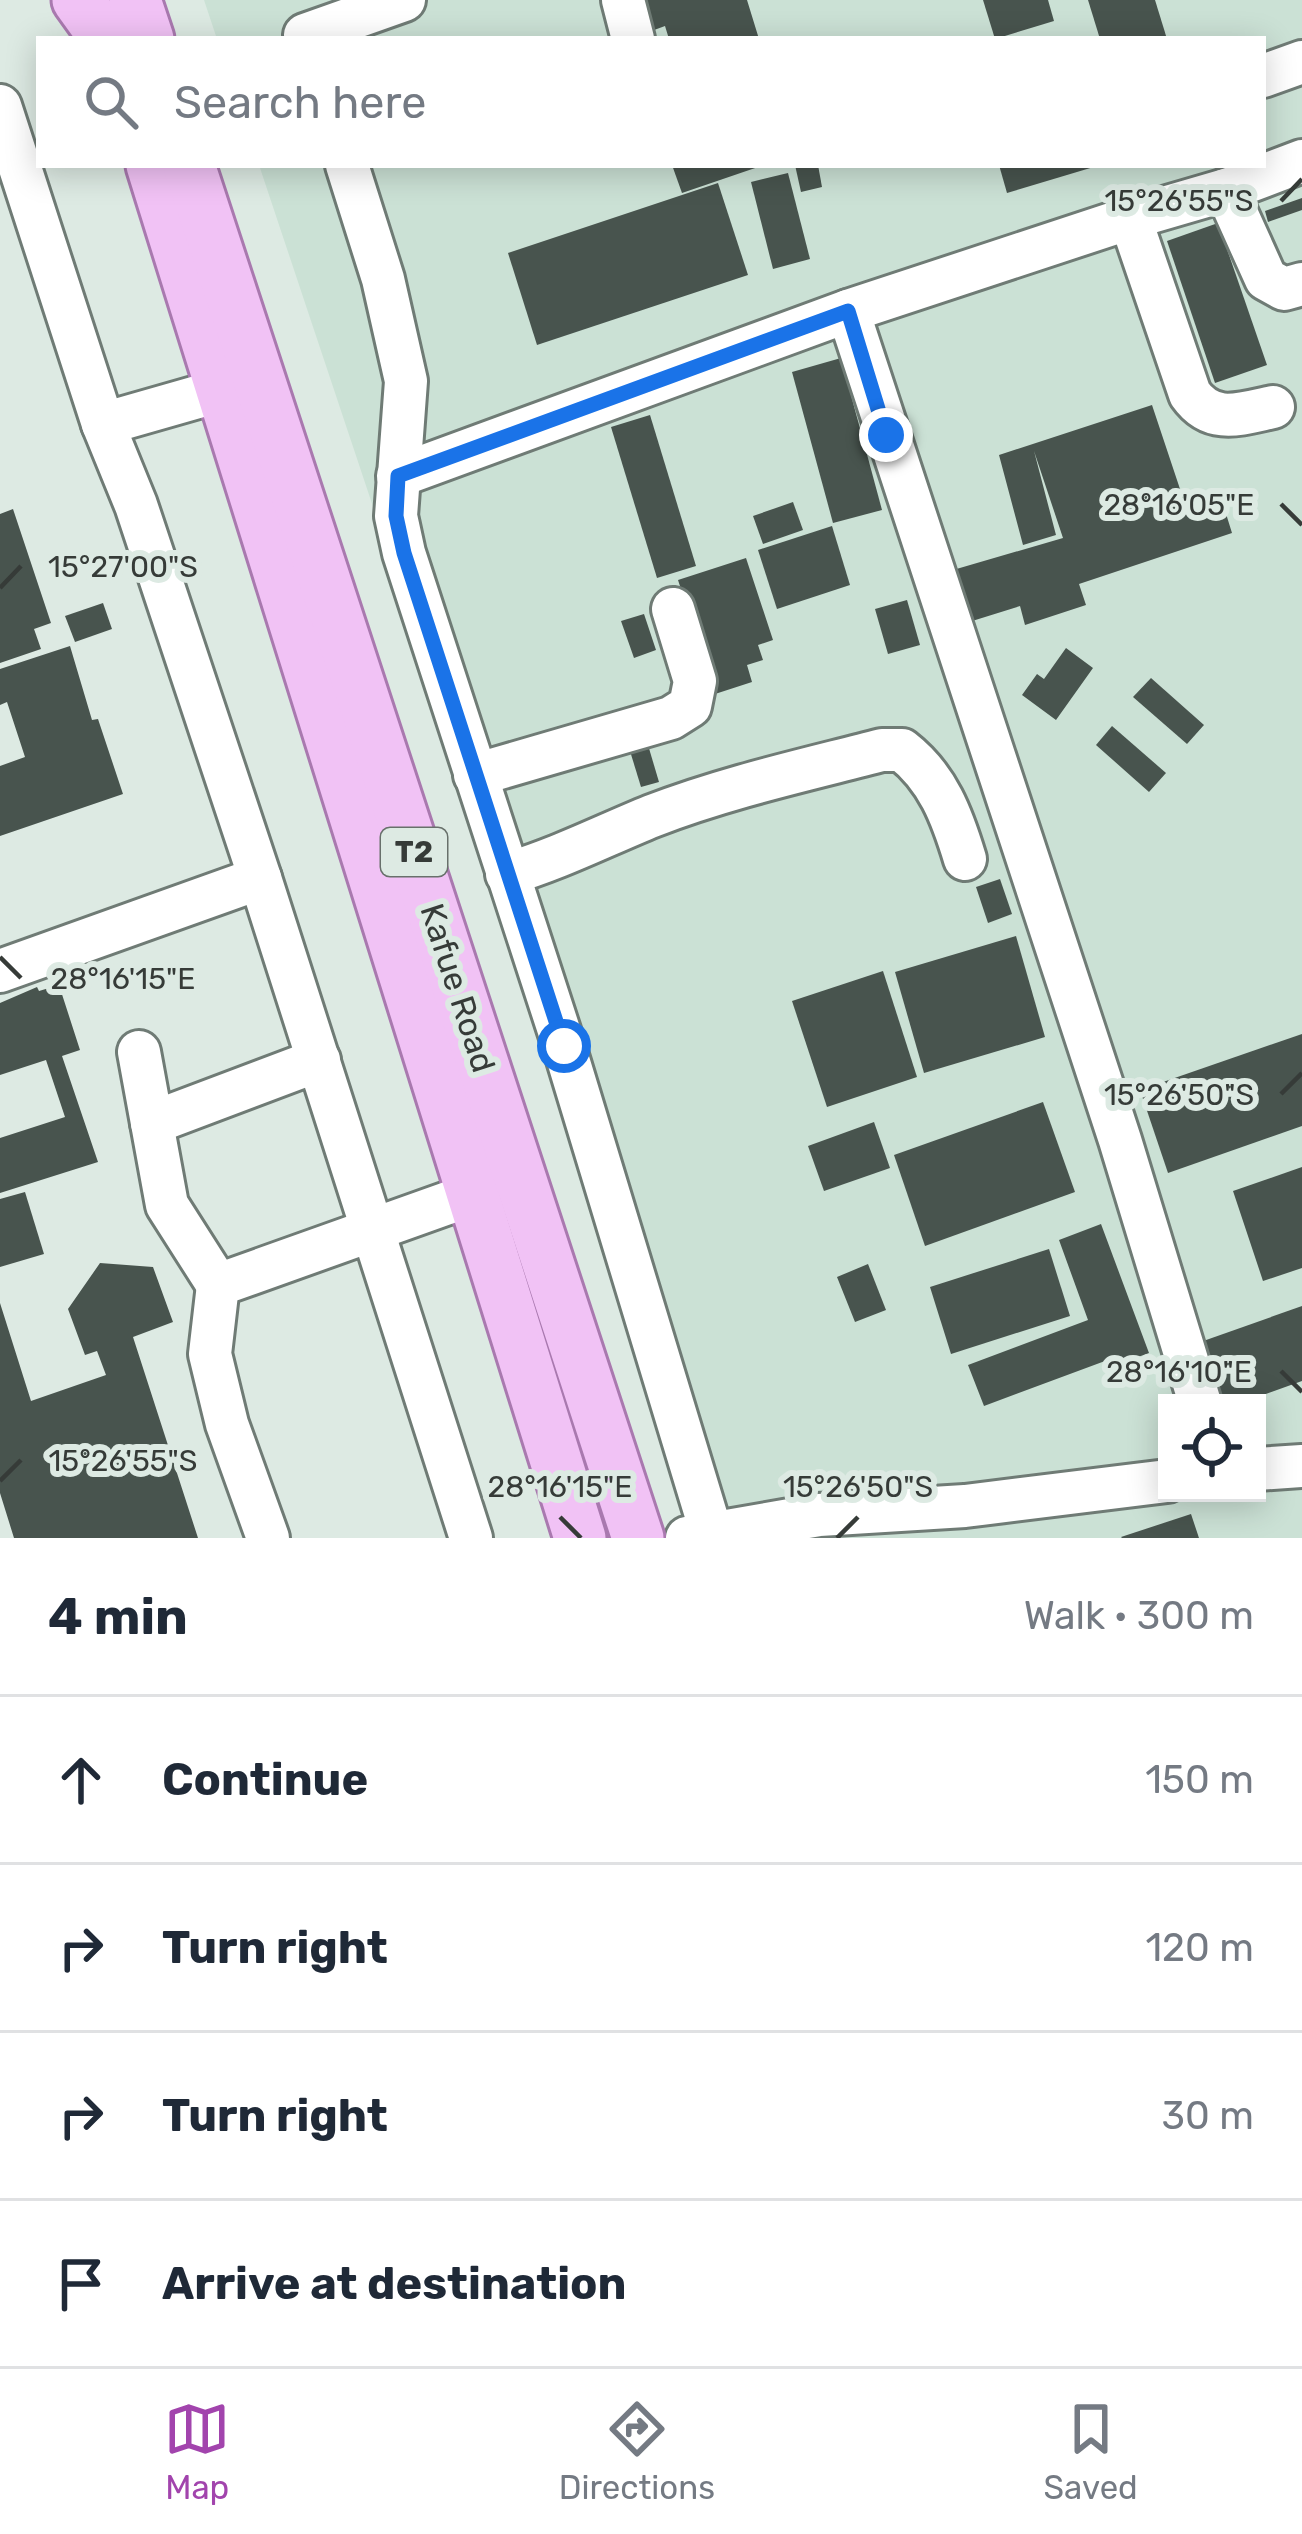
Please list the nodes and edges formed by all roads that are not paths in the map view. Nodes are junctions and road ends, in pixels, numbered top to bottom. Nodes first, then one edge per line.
1 (78, 0) edge
2 (100, 0) edge
3 (139, 0) edge
4 (404, 0) edge
5 (623, 0) edge
6 (301, 25) edge
7 (108, 36) edge
8 (109, 36) edge
9 (148, 36) edge
10 (632, 36) edge
11 (1302, 62) edge
12 (1266, 75) edge
13 (0, 106) edge
14 (1277, 166) edge
15 (153, 168) edge
16 (190, 168) edge
17 (348, 168) edge
18 (1226, 190) junction
19 (1130, 218) junction
20 (1302, 284) edge
21 (848, 311) junction
22 (222, 390) junction
23 (1273, 407) dead end
24 (103, 424) junction
25 (398, 476) junction
26 (673, 609) dead end
27 (475, 776) junction
28 (964, 859) dead end
29 (507, 874) junction
30 (260, 878) junction
31 (0, 971) edge
32 (139, 1052) dead end
33 (319, 1060) junction
34 (152, 1124) junction
35 (473, 1194) junction
36 (374, 1232) junction
37 (218, 1285) junction
38 (1197, 1394) edge
39 (1302, 1466) edge
40 (1266, 1468) edge
41 (1158, 1481) edge
42 (704, 1536) edge
43 (268, 1538) edge
44 (471, 1538) edge
45 (580, 1538) edge
46 (638, 1538) edge

1 - 7 main road
2 - 8 main road
3 - 9 main road
4 - 6 street
5 - 10 street
11 - 12 street
13 - 24 street
14 - 18 street
15 - 22 main road, Kafue Road / T2
16 - 46 main road, Kafue Road / T2
17 - 25 street
18 - 19 street
18 - 20 street
19 - 21 street
19 - 23 street
21 - 25 street
21 - 38 street
22 - 24 street
22 - 35 main road, Kafue Road / T2
24 - 30 street
25 - 27 street
26 - 27 street
27 - 29 street
28 - 29 street
29 - 42 street
30 - 31 street
30 - 33 street
32 - 34 street
33 - 34 street
33 - 36 street
34 - 37 street
35 - 36 street
35 - 45 main road, Kafue Road / T2
36 - 37 street
36 - 44 street
37 - 43 street
39 - 40 street
41 - 42 street

